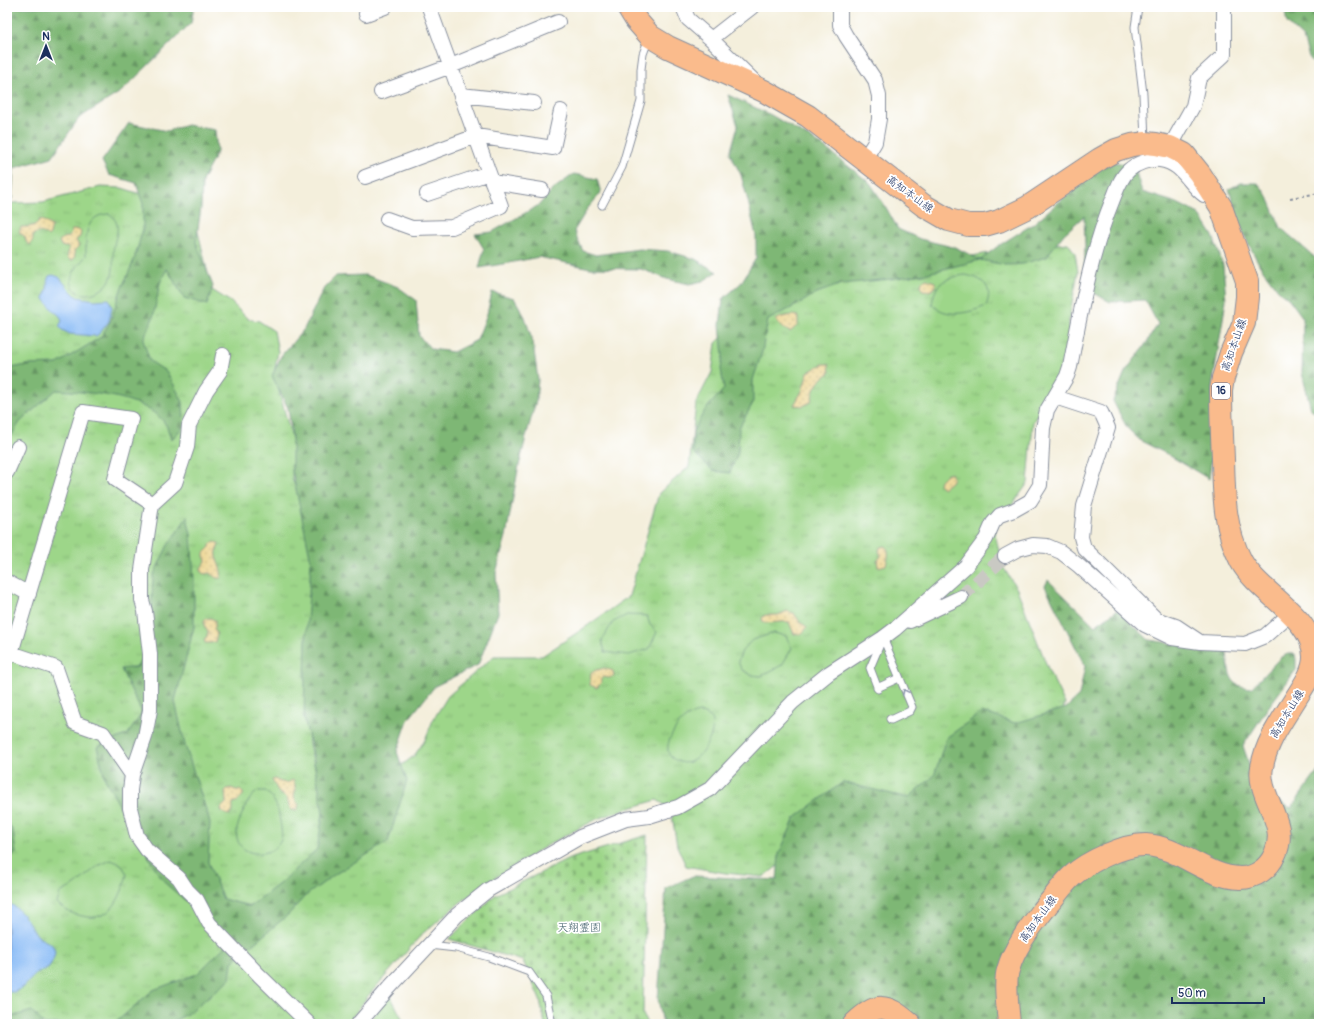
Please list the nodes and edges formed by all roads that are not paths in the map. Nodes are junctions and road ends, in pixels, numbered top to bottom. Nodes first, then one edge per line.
1 (385, 7) edge
2 (429, 7) edge
3 (628, 7) edge
4 (683, 7) edge
5 (752, 7) edge
6 (840, 7) edge
7 (1138, 7) edge
8 (1224, 7) edge
9 (366, 14) dead end
10 (558, 22) dead end
11 (650, 36) junction
12 (711, 39) junction
13 (451, 66) junction
14 (764, 91) junction
15 (381, 92) dead end
16 (461, 95) junction
17 (534, 103) dead end
18 (561, 111) dead end
19 (476, 136) junction
20 (1146, 143) junction
21 (1170, 147) junction
22 (864, 160) junction
23 (365, 177) dead end
24 (490, 178) junction
25 (542, 190) dead end
26 (426, 194) dead end
27 (1213, 195) junction
28 (602, 205) dead end
29 (387, 219) dead end
30 (223, 355) dead end
31 (1055, 397) junction
32 (18, 447) dead end
33 (7, 472) edge
34 (152, 504) junction
35 (1005, 556) tunnel mouth
36 (7, 582) edge
37 (28, 594) junction
38 (961, 596) tunnel mouth
39 (1291, 614) junction
40 (895, 629) junction
41 (883, 638) junction
42 (1200, 642) junction
43 (899, 678) junction
44 (890, 719) dead end
45 (132, 775) junction
46 (429, 946) junction
47 (309, 1024) edge
48 (358, 1024) edge
49 (552, 1024) edge
50 (854, 1024) edge
51 (910, 1024) edge
52 (1009, 1024) edge

1 - 9 street
2 - 13 street
3 - 11 main road, 高知本山線 / 16
4 - 12 street
5 - 12 street
6 - 22 street
7 - 20 lane
8 - 21 street
10 - 13 street
11 - 14 main road, 高知本山線 / 16
11 - 28 lane
12 - 14 street
13 - 15 street
13 - 16 street
14 - 22 main road, 高知本山線 / 16
16 - 17 street
16 - 19 street
18 - 19 street
19 - 23 street
19 - 24 street
20 - 21 main road, 高知本山線 / 16
20 - 22 main road, 高知本山線 / 16
21 - 27 main road, 高知本山線 / 16
24 - 25 street
24 - 26 street
24 - 29 street
27 - 31 street
27 - 39 main road, 高知本山線 / 16
30 - 34 street
31 - 40 street
31 - 42 street
32 - 33 street
34 - 37 street
34 - 45 street
35 - 42 street
36 - 37 street
37 - 45 street
38 - 40 street
39 - 42 street
39 - 52 main road, 高知本山線 / 16
40 - 41 street
41 - 43 lane
41 - 43 lane
41 - 46 street
44 -> 43 lane
45 - 47 street
46 - 48 street
46 - 49 lane
50 - 51 main road

